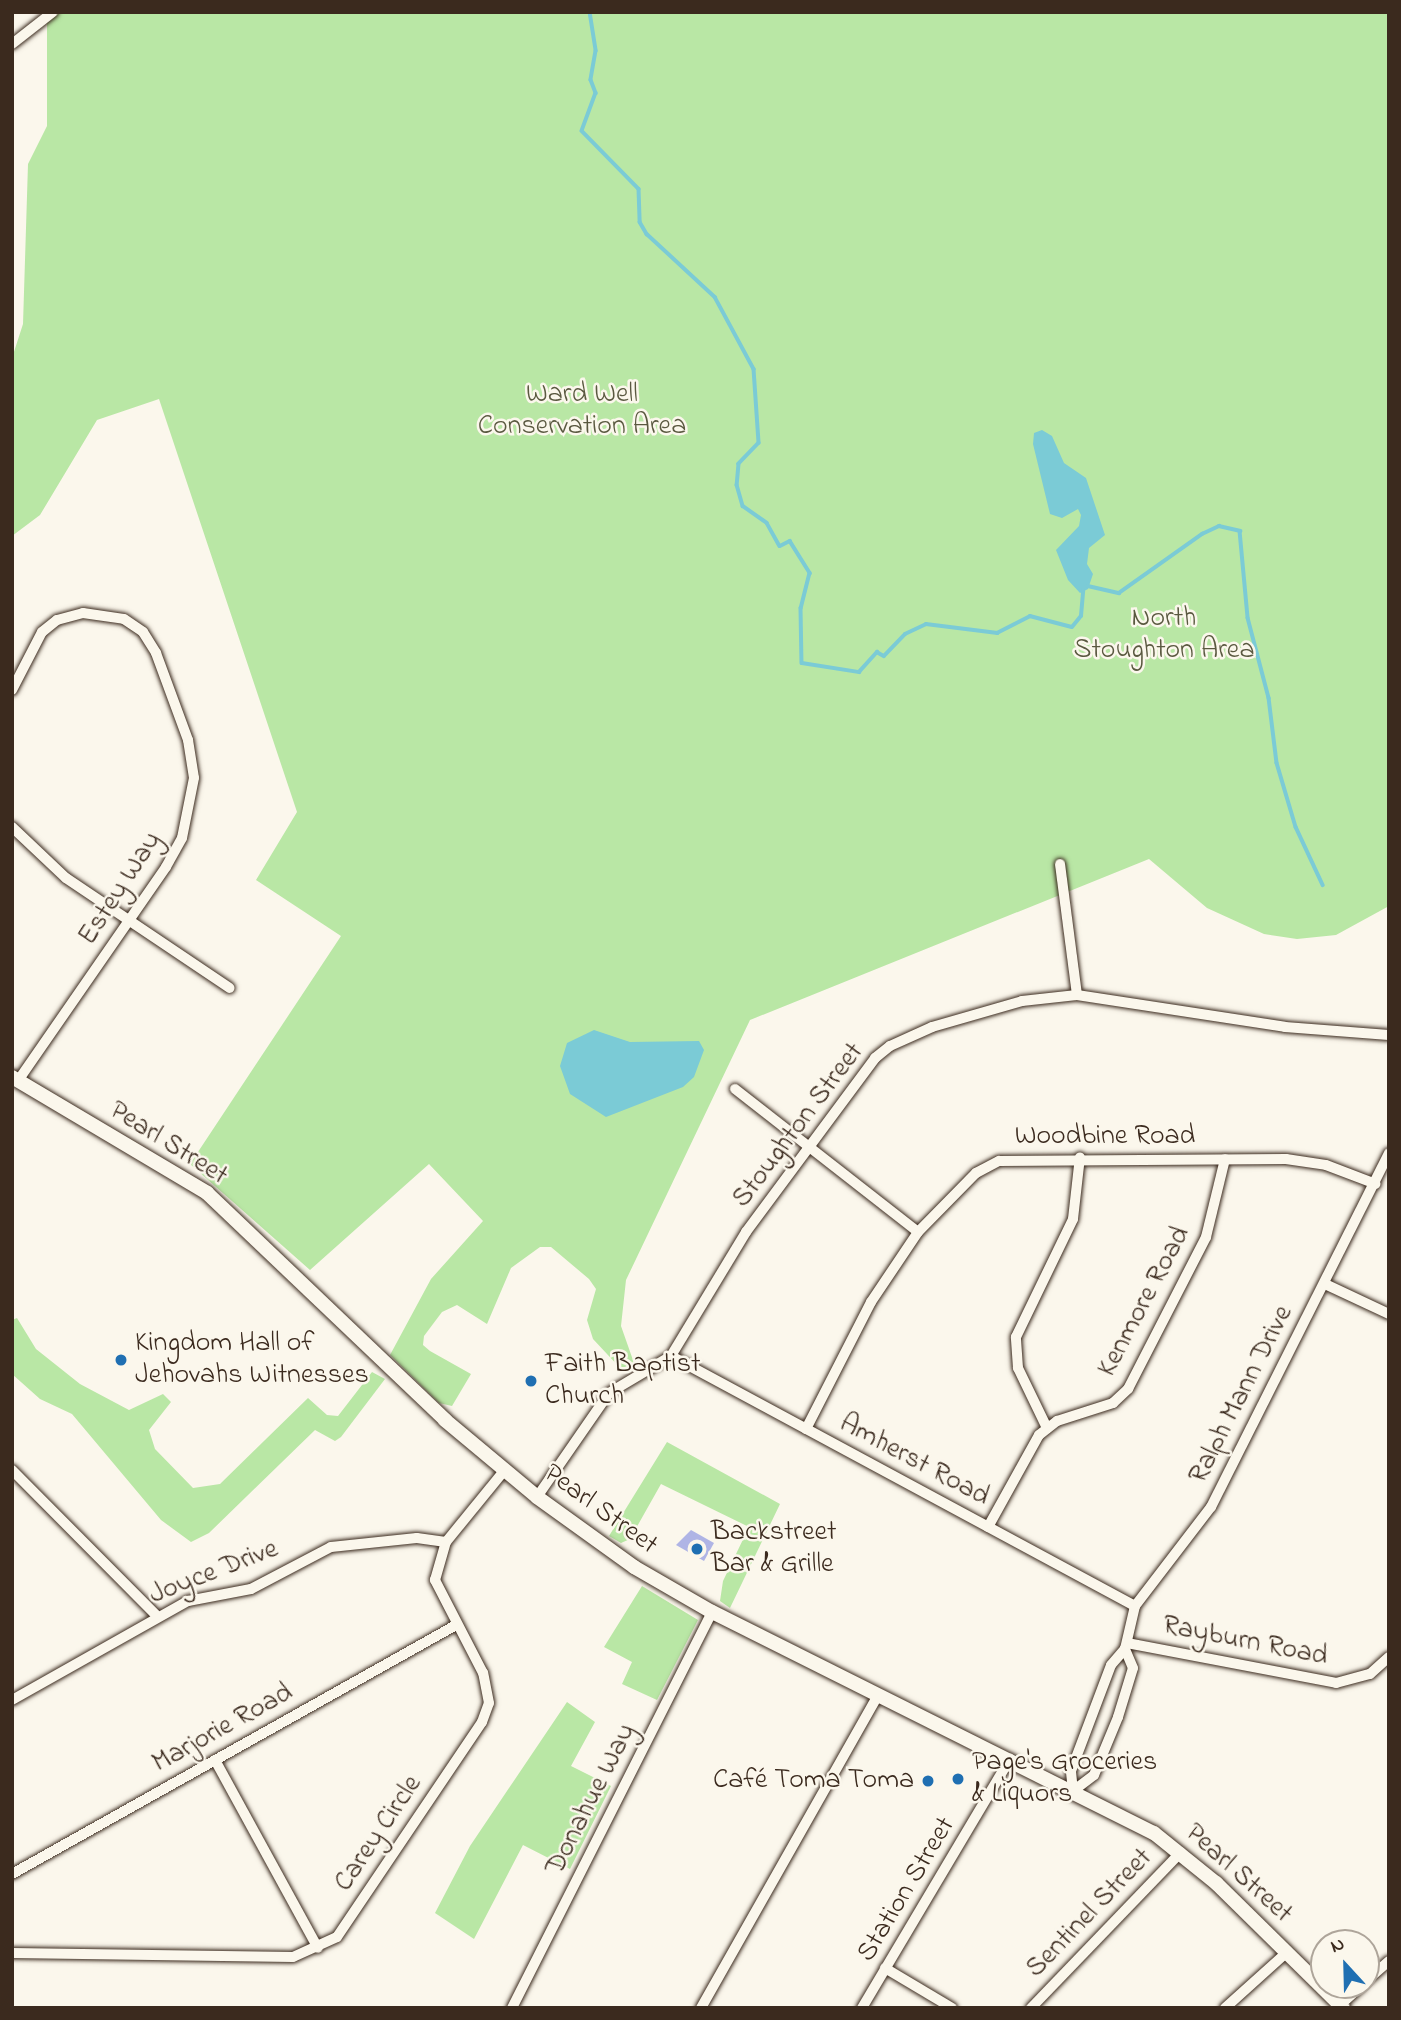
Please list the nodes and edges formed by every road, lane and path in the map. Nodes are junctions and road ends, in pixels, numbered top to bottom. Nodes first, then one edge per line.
1 (52, 12) edge
2 (12, 44) edge
3 (12, 690) edge
4 (12, 827) edge
5 (1060, 864) dead end
6 (129, 920) junction
7 (230, 988) dead end
8 (1077, 995) junction
9 (1389, 1035) edge
10 (15, 1079) edge
11 (734, 1089) dead end
12 (808, 1146) junction
13 (1389, 1153) edge
14 (1080, 1157) junction
15 (1225, 1159) junction
16 (1376, 1184) junction
17 (918, 1232) junction
18 (1325, 1284) junction
19 (1389, 1314) edge
20 (671, 1356) junction
21 (1047, 1428) junction
22 (806, 1429) junction
23 (12, 1470) edge
24 (504, 1471) junction
25 (537, 1497) junction
26 (988, 1527) junction
27 (446, 1542) junction
28 (1135, 1606) junction
29 (712, 1612) junction
30 (158, 1617) junction
31 (456, 1625) junction
32 (1126, 1646) junction
33 (1389, 1657) edge
34 (878, 1695) junction
35 (12, 1700) edge
36 (1010, 1759) junction
37 (215, 1760) junction
38 (1073, 1791) junction
39 (1181, 1852) junction
40 (12, 1874) edge
41 (318, 1948) junction
42 (1286, 1952) junction
43 (12, 1953) edge
44 (885, 1968) junction
45 (1341, 2006) edge
46 (512, 2008) edge
47 (701, 2008) edge
48 (862, 2008) edge
49 (952, 2008) edge
50 (1031, 2008) edge
51 (1225, 2008) edge

1 - 2 street
3 - 6 street, Estey Way
4 - 6 street
5 - 8 street
6 - 7 street
6 - 10 street, Estey Way
8 - 9 street, Stoughton Street
8 - 12 street, Stoughton Street
10 - 24 main road, Pearl Street
11 - 12 street
12 - 17 street
12 - 20 street, Stoughton Street
13 - 16 street, Ralph Mann Drive
14 - 15 street, Woodbine Road
14 - 17 street, Woodbine Road
14 - 21 street
15 - 16 street, Woodbine Road
15 - 21 street, Kenmore Road
16 - 18 street, Ralph Mann Drive
17 - 22 street, Woodbine Road
18 - 19 street
18 - 28 street, Ralph Mann Drive
20 - 22 street, Amherst Road
20 - 25 street, Stoughton Street
21 - 26 street
22 - 26 street, Amherst Road
23 - 30 street
24 - 25 main road, Pearl Street
24 - 27 street, Carey Circle
25 - 29 main road, Pearl Street
26 - 28 street, Amherst Road
27 - 30 street, Joyce Drive
27 - 31 street, Carey Circle
28 - 32 street, Ralph Mann Drive
29 - 34 main road, Pearl Street
29 - 46 street, Donahue Way
30 - 35 street, Joyce Drive
31 - 37 street, Marjorie Road
31 - 41 street, Carey Circle
32 - 33 street, Rayburn Road
32 - 38 street, Ralph Mann Drive
32 - 38 street, Ralph Mann Drive
34 - 36 main road, Pearl Street
34 - 47 street
36 - 38 main road, Pearl Street
36 - 44 street, Station Street
37 - 40 street, Marjorie Road
37 - 41 street
38 - 39 main road, Pearl Street
39 - 42 main road, Pearl Street
39 - 50 street, Sentinel Street
41 - 43 street, Carey Circle
42 - 45 main road, Pearl Street
42 - 51 street
44 - 48 street, Station Street
44 - 49 street

